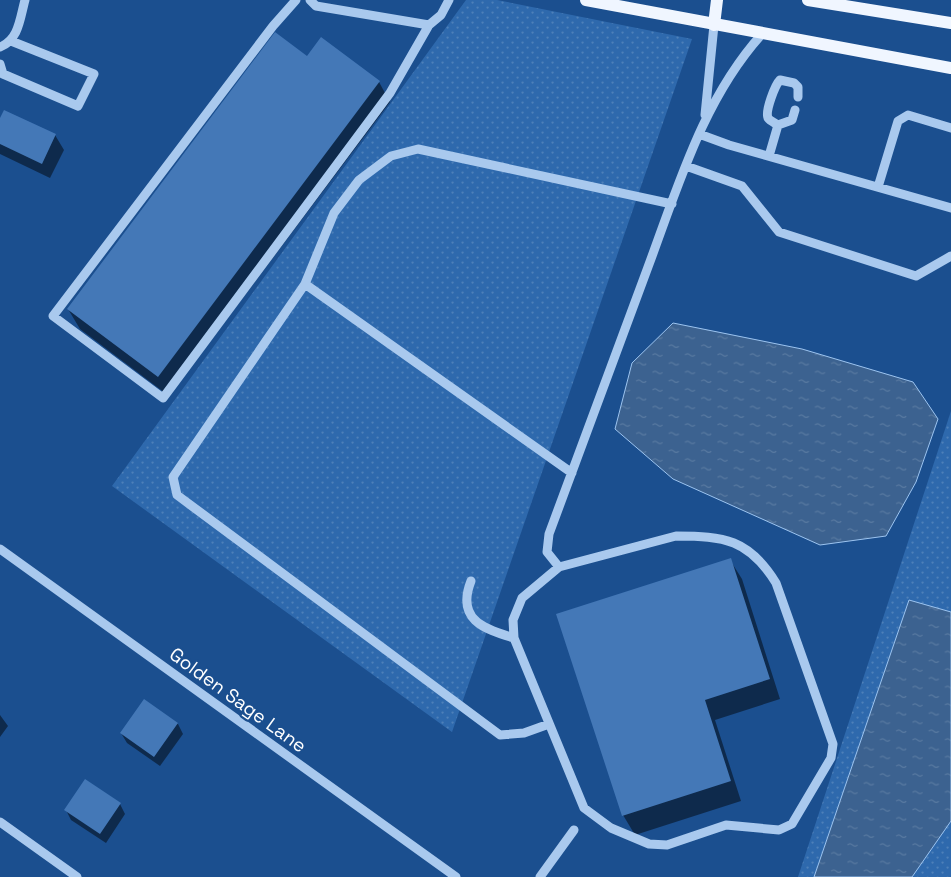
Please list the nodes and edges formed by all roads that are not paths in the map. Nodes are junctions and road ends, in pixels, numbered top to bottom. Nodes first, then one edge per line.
1 (25, 0) edge
2 (296, 0) edge
3 (310, 0) edge
4 (449, 0) edge
5 (586, 0) edge
6 (717, 0) edge
7 (808, 0) edge
8 (951, 23) edge
9 (429, 25) junction
10 (714, 25) junction
11 (762, 34) junction
12 (11, 41) junction
13 (0, 48) edge
14 (0, 64) edge
15 (951, 68) edge
16 (798, 97) dead end
17 (794, 110) dead end
18 (704, 121) junction
19 (778, 125) junction
20 (951, 128) edge
21 (699, 134) junction
22 (769, 156) junction
23 (686, 166) junction
24 (878, 187) junction
25 (672, 204) junction
26 (951, 208) edge
27 (951, 256) edge
28 (305, 284) junction
29 (572, 473) junction
30 (0, 548) edge
31 (559, 567) junction
32 (470, 581) dead end
33 (514, 638) junction
34 (549, 724) junction
35 (0, 822) edge
36 (574, 830) dead end
37 (77, 877) edge
38 (456, 877) edge
39 (540, 877) edge

1 - 12 street
2 - 9 street
3 - 9 street
4 - 9 street
5 - 10 main road
6 - 10 main road
7 - 8 main road
10 - 11 main road
10 - 18 street
11 - 15 main road
11 - 18 street
12 - 13 street
12 - 14 street
16 - 19 street
17 - 19 street
18 - 21 street
19 - 22 street
20 - 24 street
21 - 22 street
21 - 23 street
22 - 24 street
23 - 25 street
23 - 27 street
24 - 26 street
25 - 28 street
25 - 29 street
28 - 29 street
28 - 34 street
29 - 31 street
30 - 38 street, Golden Sage Lane
31 - 33 street
31 - 34 street
32 - 33 street
33 - 34 street
35 - 37 street
36 - 39 street

